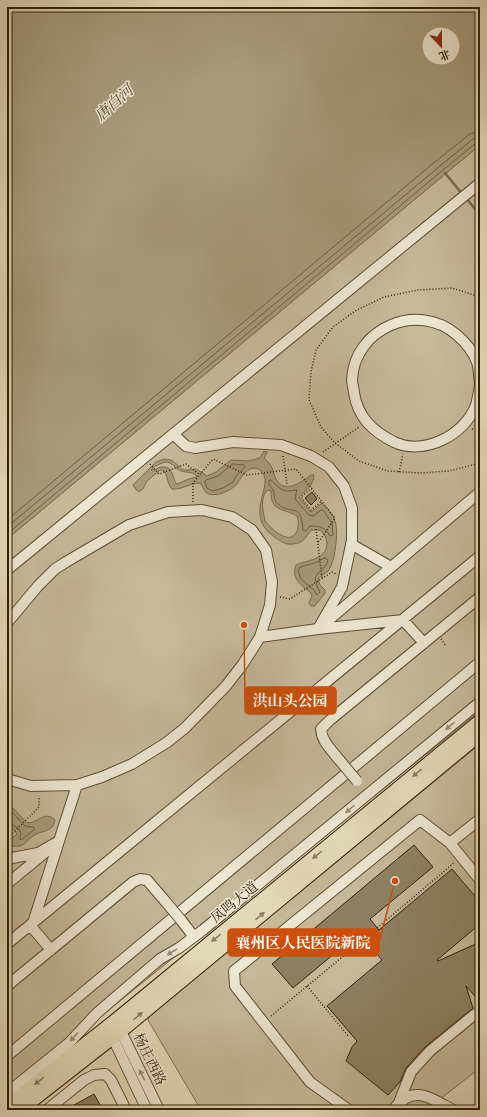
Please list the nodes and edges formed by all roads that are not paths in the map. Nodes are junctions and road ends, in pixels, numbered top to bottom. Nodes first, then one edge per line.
1 (479, 183) edge
2 (480, 383) edge
3 (173, 434) junction
4 (480, 492) edge
5 (351, 544) junction
6 (480, 556) edge
7 (391, 567) junction
8 (7, 570) edge
9 (480, 597) edge
10 (403, 620) junction
11 (7, 623) edge
12 (318, 629) junction
13 (260, 637) junction
14 (424, 643) junction
15 (480, 662) edge
16 (480, 702) edge
17 (480, 721) edge
18 (480, 734) edge
19 (7, 779) edge
20 (77, 785) junction
21 (368, 794) junction
22 (480, 819) edge
23 (59, 841) junction
24 (450, 843) junction
25 (7, 859) edge
26 (480, 880) edge
27 (7, 884) edge
28 (32, 924) junction
29 (194, 937) junction
30 (7, 944) edge
31 (51, 950) junction
32 (7, 986) edge
33 (480, 1012) edge
34 (114, 1029) junction
35 (7, 1056) edge
36 (7, 1094) edge
37 (400, 1100) junction
38 (7, 1106) edge
39 (20, 1110) edge
40 (47, 1110) edge
41 (126, 1110) edge
42 (147, 1110) edge
43 (159, 1110) edge
44 (349, 1110) edge
45 (392, 1110) edge
46 (453, 1110) edge

1 - 3 street
2 - 2 street
3 - 5 street
3 - 8 street
4 - 7 street
5 - 7 street
5 - 12 street
6 - 10 street
7 - 12 street
9 - 14 street
10 - 12 street
10 - 14 street
10 - 28 street
11 - 13 street
12 - 13 street
13 - 20 street
14 - 21 street, bridge
15 - 35 street
16 -> 21 street
17 -> 34 main road, 凤鸣大道
34 -> 18 main road, 凤鸣大道
19 - 20 street
20 - 23 street
21 -> 29 street
22 - 24 street
23 - 25 street
23 - 27 street
23 - 28 street
24 - 26 street
24 - 44 street
28 - 30 street
28 - 31 street
29 - 31 street, bridge
29 -> 36 street
31 - 32 street
33 - 37 street
34 -> 38 main road, 凤鸣大道
34 - 39 main road, 凤鸣大道
34 - 42 street, 杨庄西路
43 -> 34 street, 杨庄西路
37 - 45 street
37 - 46 street
40 - 41 street

